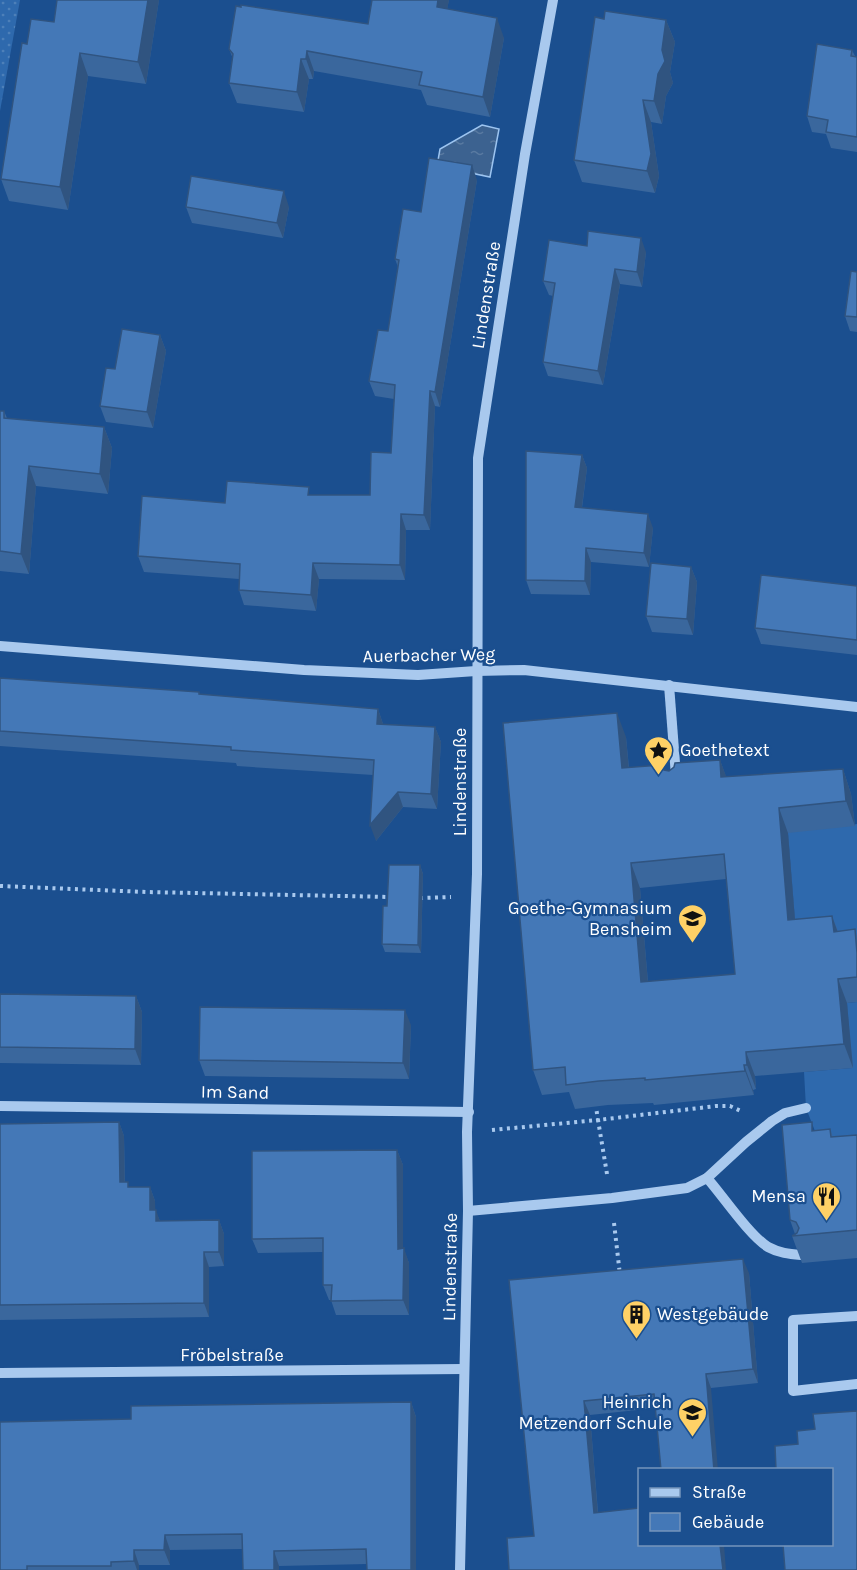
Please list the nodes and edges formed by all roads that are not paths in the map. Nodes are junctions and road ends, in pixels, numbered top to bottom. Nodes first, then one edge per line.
1 (554, 0) edge
2 (0, 646) edge
3 (476, 670) junction
4 (669, 685) junction
5 (857, 707) edge
6 (677, 788) edge
7 (0, 1106) edge
8 (806, 1108) dead end
9 (469, 1112) junction
10 (708, 1178) junction
11 (468, 1211) junction
12 (801, 1255) edge
13 (857, 1316) edge
14 (464, 1369) junction
15 (0, 1373) edge
16 (857, 1384) edge
17 (460, 1570) edge

1 - 3 street, Lindenstraße
2 - 3 street, Auerbacher Weg
3 - 4 street, Auerbacher Weg
3 - 9 street, Lindenstraße
4 - 5 street, Auerbacher Weg
4 - 6 street
7 - 9 street, Im Sand
8 - 10 street
9 - 11 street, Lindenstraße
10 - 11 street
10 - 12 street
11 - 14 street, Lindenstraße
13 - 16 street
14 - 15 street, Fröbelstraße
14 - 17 street, Lindenstraße

